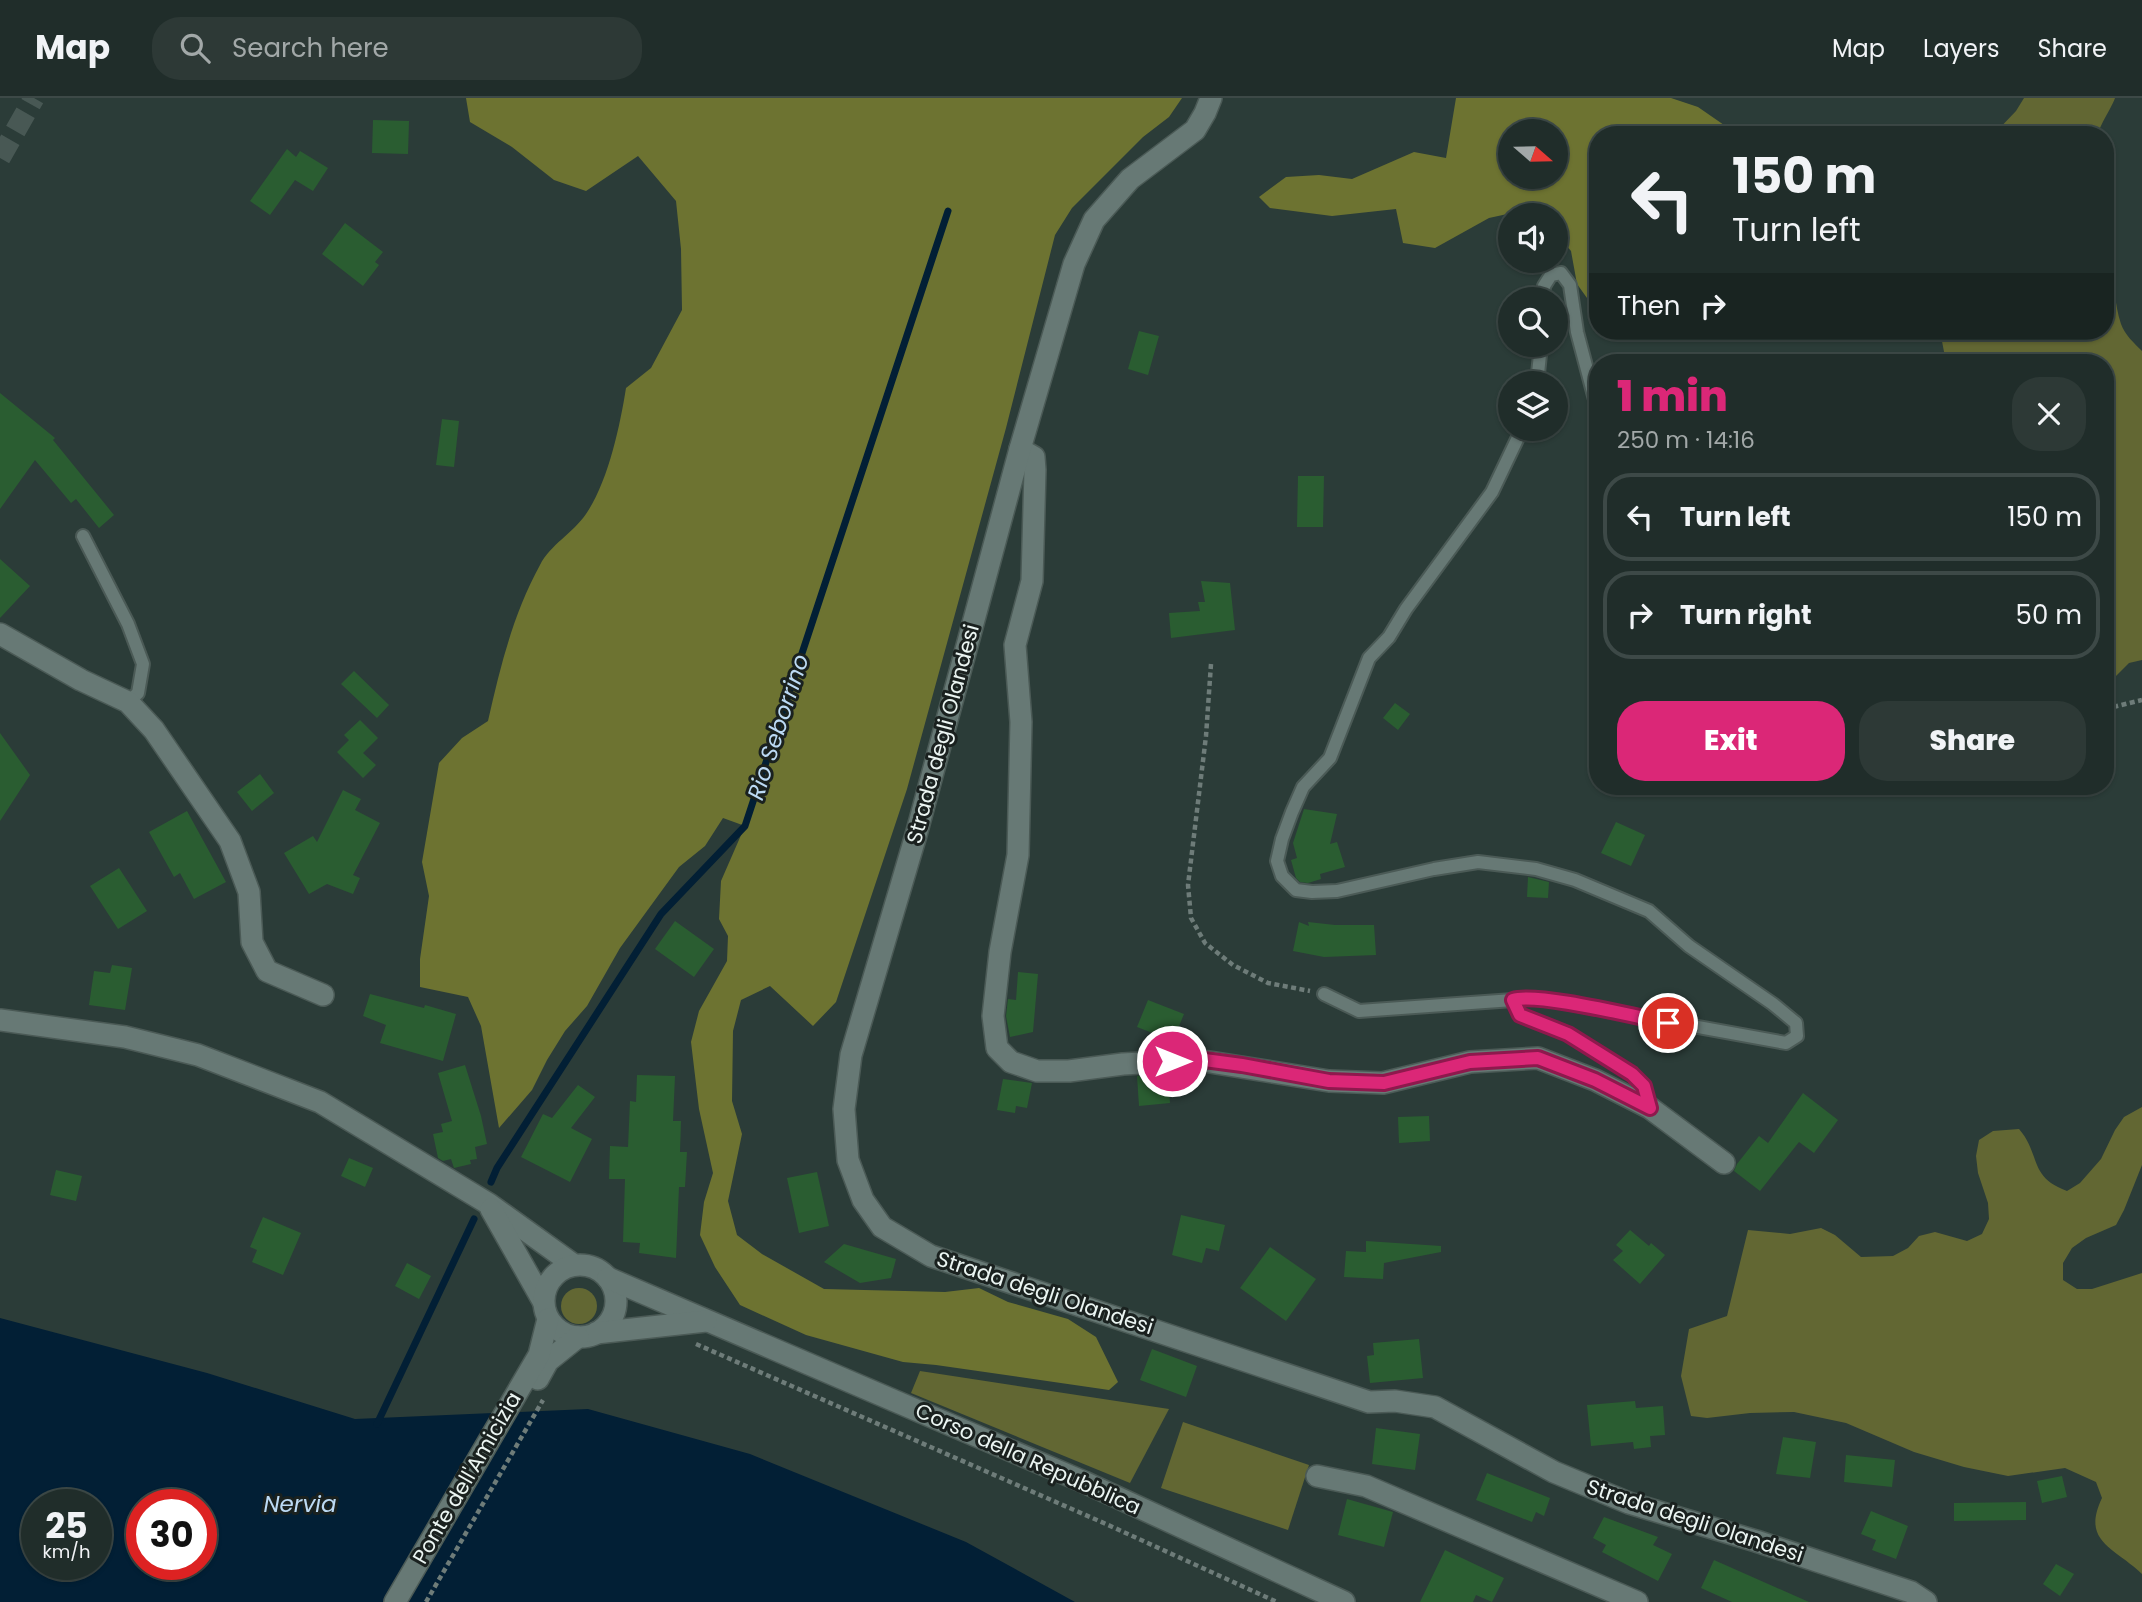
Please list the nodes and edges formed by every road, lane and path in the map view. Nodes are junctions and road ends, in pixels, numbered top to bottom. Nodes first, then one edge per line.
1 (1210, 98) edge
2 (1544, 287) edge
3 (1589, 377) edge
4 (1516, 441) edge
5 (1020, 449) junction
6 (83, 536) dead end
7 (0, 634) edge
8 (1211, 664) dead end
9 (2142, 700) edge
10 (128, 702) junction
11 (2114, 707) edge
12 (1324, 994) joint
13 (323, 995) dead end
14 (1513, 1000) junction
15 (0, 1020) edge
16 (1650, 1108) junction
17 (1724, 1163) dead end
18 (489, 1204) junction
19 (574, 1265) junction
20 (608, 1278) junction
21 (546, 1310) junction
22 (709, 1321) junction
23 (587, 1335) junction
24 (684, 1342) dead end
25 (544, 1358) junction
26 (545, 1396) dead end
27 (1317, 1476) dead end
28 (395, 1602) edge
29 (409, 1602) edge
30 (426, 1602) edge
31 (1277, 1602) edge
32 (1344, 1602) edge
33 (1637, 1602) edge
34 (1926, 1602) edge

1 - 5 main road, Strada degli Olandesi
2 - 3 lane
4 - 14 lane
5 - 16 main road
5 - 34 main road, Strada degli Olandesi
6 - 10 lane
7 - 10 main road
8 - 12 path
9 - 11 path
10 - 13 main road
12 - 14 lane
14 - 16 lane
15 - 18 main road
16 - 17 main road
18 - 19 main road
18 - 21 main road
19 - 20 main road
19 - 21 main road
20 - 22 main road, Corso della Repubblica
20 - 23 main road
21 - 23 main road
21 - 25 main road
22 - 23 main road, Corso della Repubblica
22 - 32 main road, Corso della Repubblica
23 - 25 main road
24 - 31 path
25 - 28 main road, Ponte dell'Amicizia
25 - 29 main road, Ponte dell'Amicizia
26 - 30 path
27 - 33 main road

